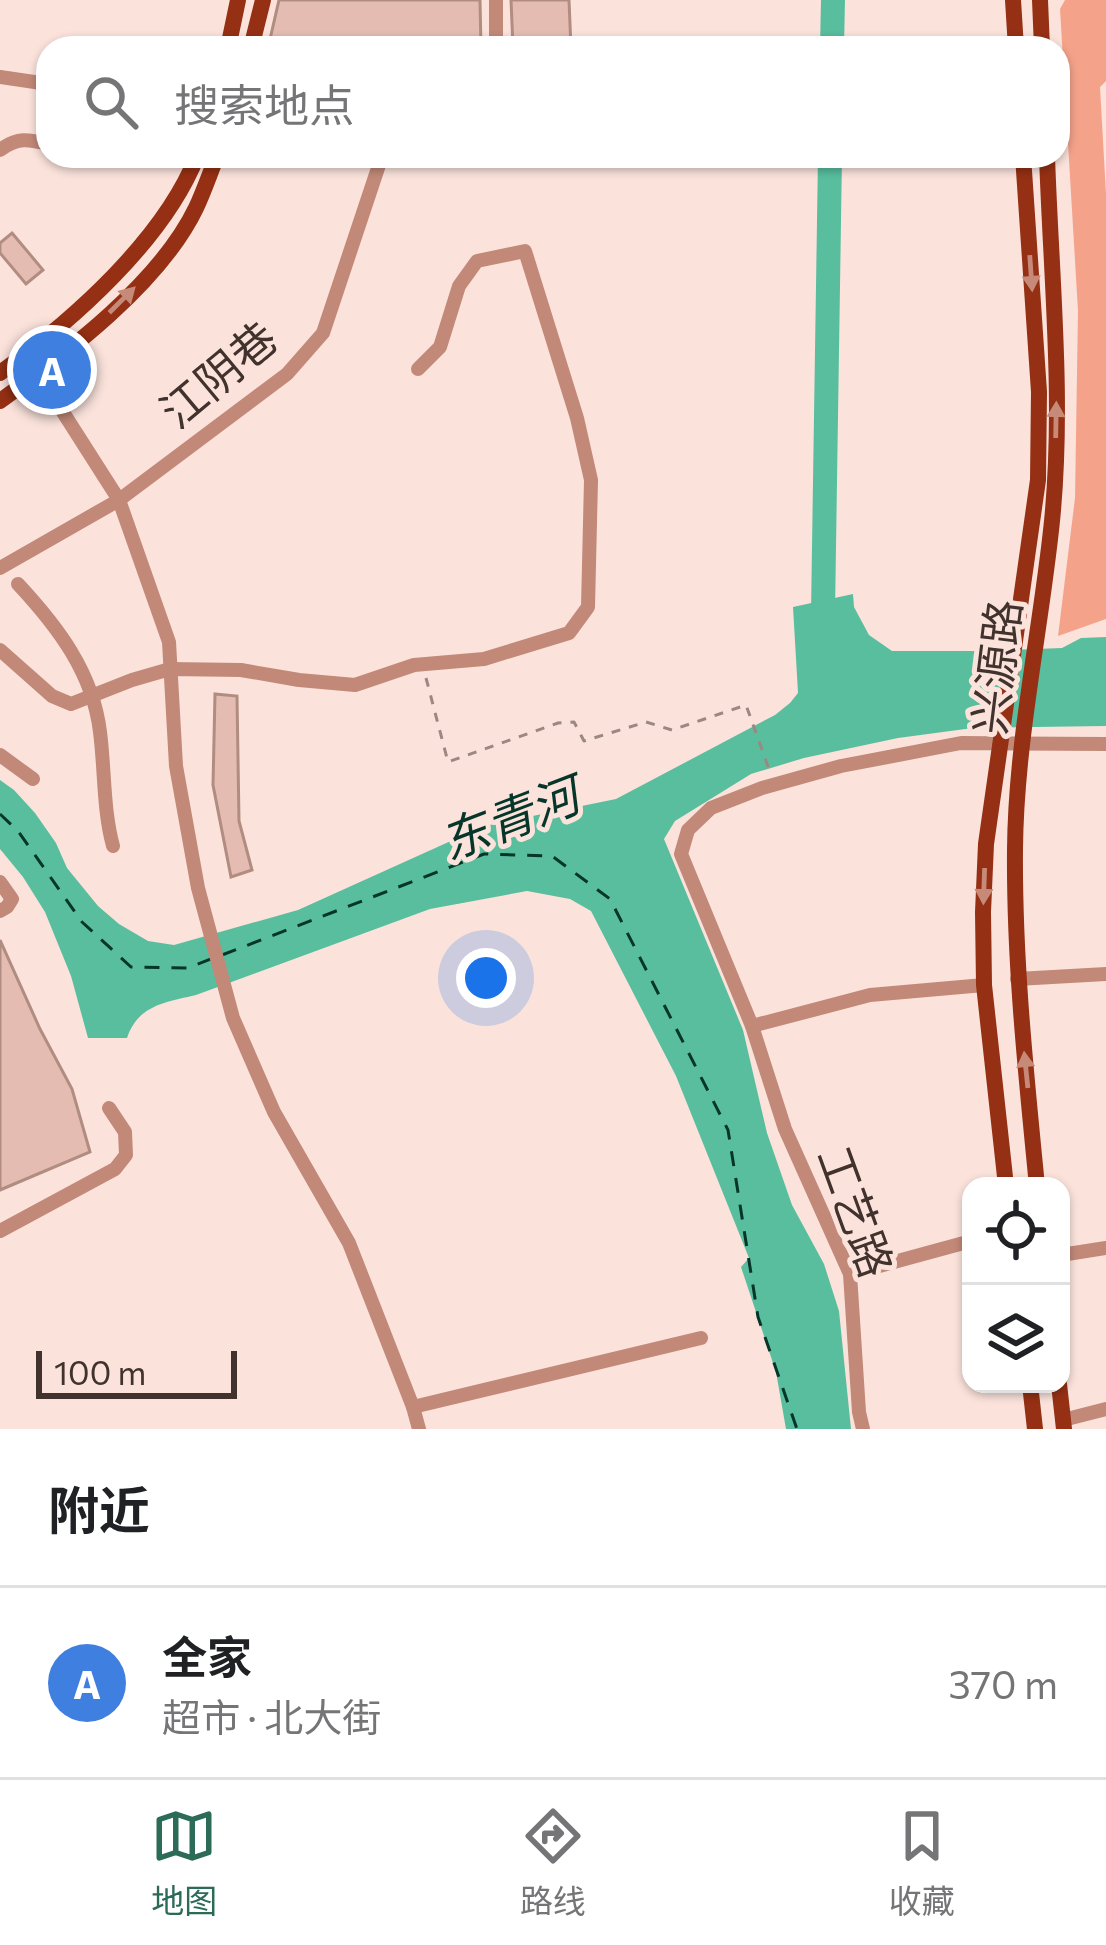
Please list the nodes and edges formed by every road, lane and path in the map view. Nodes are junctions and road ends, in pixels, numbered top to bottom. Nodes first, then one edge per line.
1 (238, 0) edge
2 (263, 0) edge
3 (496, 0) edge
4 (1013, 0) edge
5 (1040, 0) edge
6 (1051, 0) edge
7 (1041, 22) junction
8 (230, 36) edge
9 (254, 36) edge
10 (496, 36) edge
11 (1015, 36) edge
12 (1042, 36) edge
13 (0, 77) edge
14 (36, 82) edge
15 (36, 141) edge
16 (0, 150) edge
17 (191, 168) edge
18 (212, 168) edge
19 (378, 168) edge
20 (1024, 168) edge
21 (1047, 168) edge
22 (418, 370) dead end
23 (0, 373) edge
24 (38, 374) junction
25 (0, 401) edge
26 (118, 500) junction
27 (0, 568) edge
28 (18, 584) dead end
29 (0, 650) edge
30 (423, 664) junction
31 (170, 669) junction
32 (93, 696) junction
33 (1106, 744) edge
34 (0, 755) edge
35 (33, 779) dead end
36 (774, 785) junction
37 (113, 846) dead end
38 (0, 882) edge
39 (0, 911) edge
40 (1106, 974) edge
41 (1017, 979) junction
42 (984, 985) junction
43 (752, 1026) junction
44 (109, 1108) dead end
45 (1005, 1177) edge
46 (1036, 1177) edge
47 (0, 1231) edge
48 (962, 1243) edge
49 (1106, 1247) edge
50 (1070, 1253) edge
51 (850, 1274) junction
52 (700, 1338) dead end
53 (1031, 1393) edge
54 (1059, 1393) edge
55 (413, 1407) junction
56 (1106, 1409) edge
57 (1063, 1425) edge
58 (418, 1429) edge
59 (863, 1429) edge
60 (1034, 1429) edge

1 - 8 main road
2 - 9 main road
3 - 10 street
4 - 11 main road
5 - 7 main road
6 - 7 main road
7 - 12 main road
13 - 14 street
15 - 16 street
17 - 23 main road
24 -> 18 main road
19 - 26 street, 江阴巷
20 -> 42 main road, 兴源路
41 -> 21 main road, 兴源路
22 - 30 street
24 - 25 main road
24 - 26 street
26 - 27 street, 江阴巷
26 - 31 street
28 - 32 street
29 - 32 street
30 - 31 street
30 - 36 path
31 - 32 street
31 - 55 street
32 - 37 street
33 - 36 street
34 - 35 street
36 - 43 street, 工艺路
38 - 39 street
40 - 41 street
46 -> 41 main road, 兴源路
42 - 43 street
42 - 45 main road, 兴源路
43 - 51 street, 工艺路
44 - 47 street
48 - 51 street
49 - 50 street
51 - 59 street, 工艺路
52 - 55 street
53 - 60 main road
54 - 57 main road
55 - 58 street
56 - 57 street
57 - 60 main road

